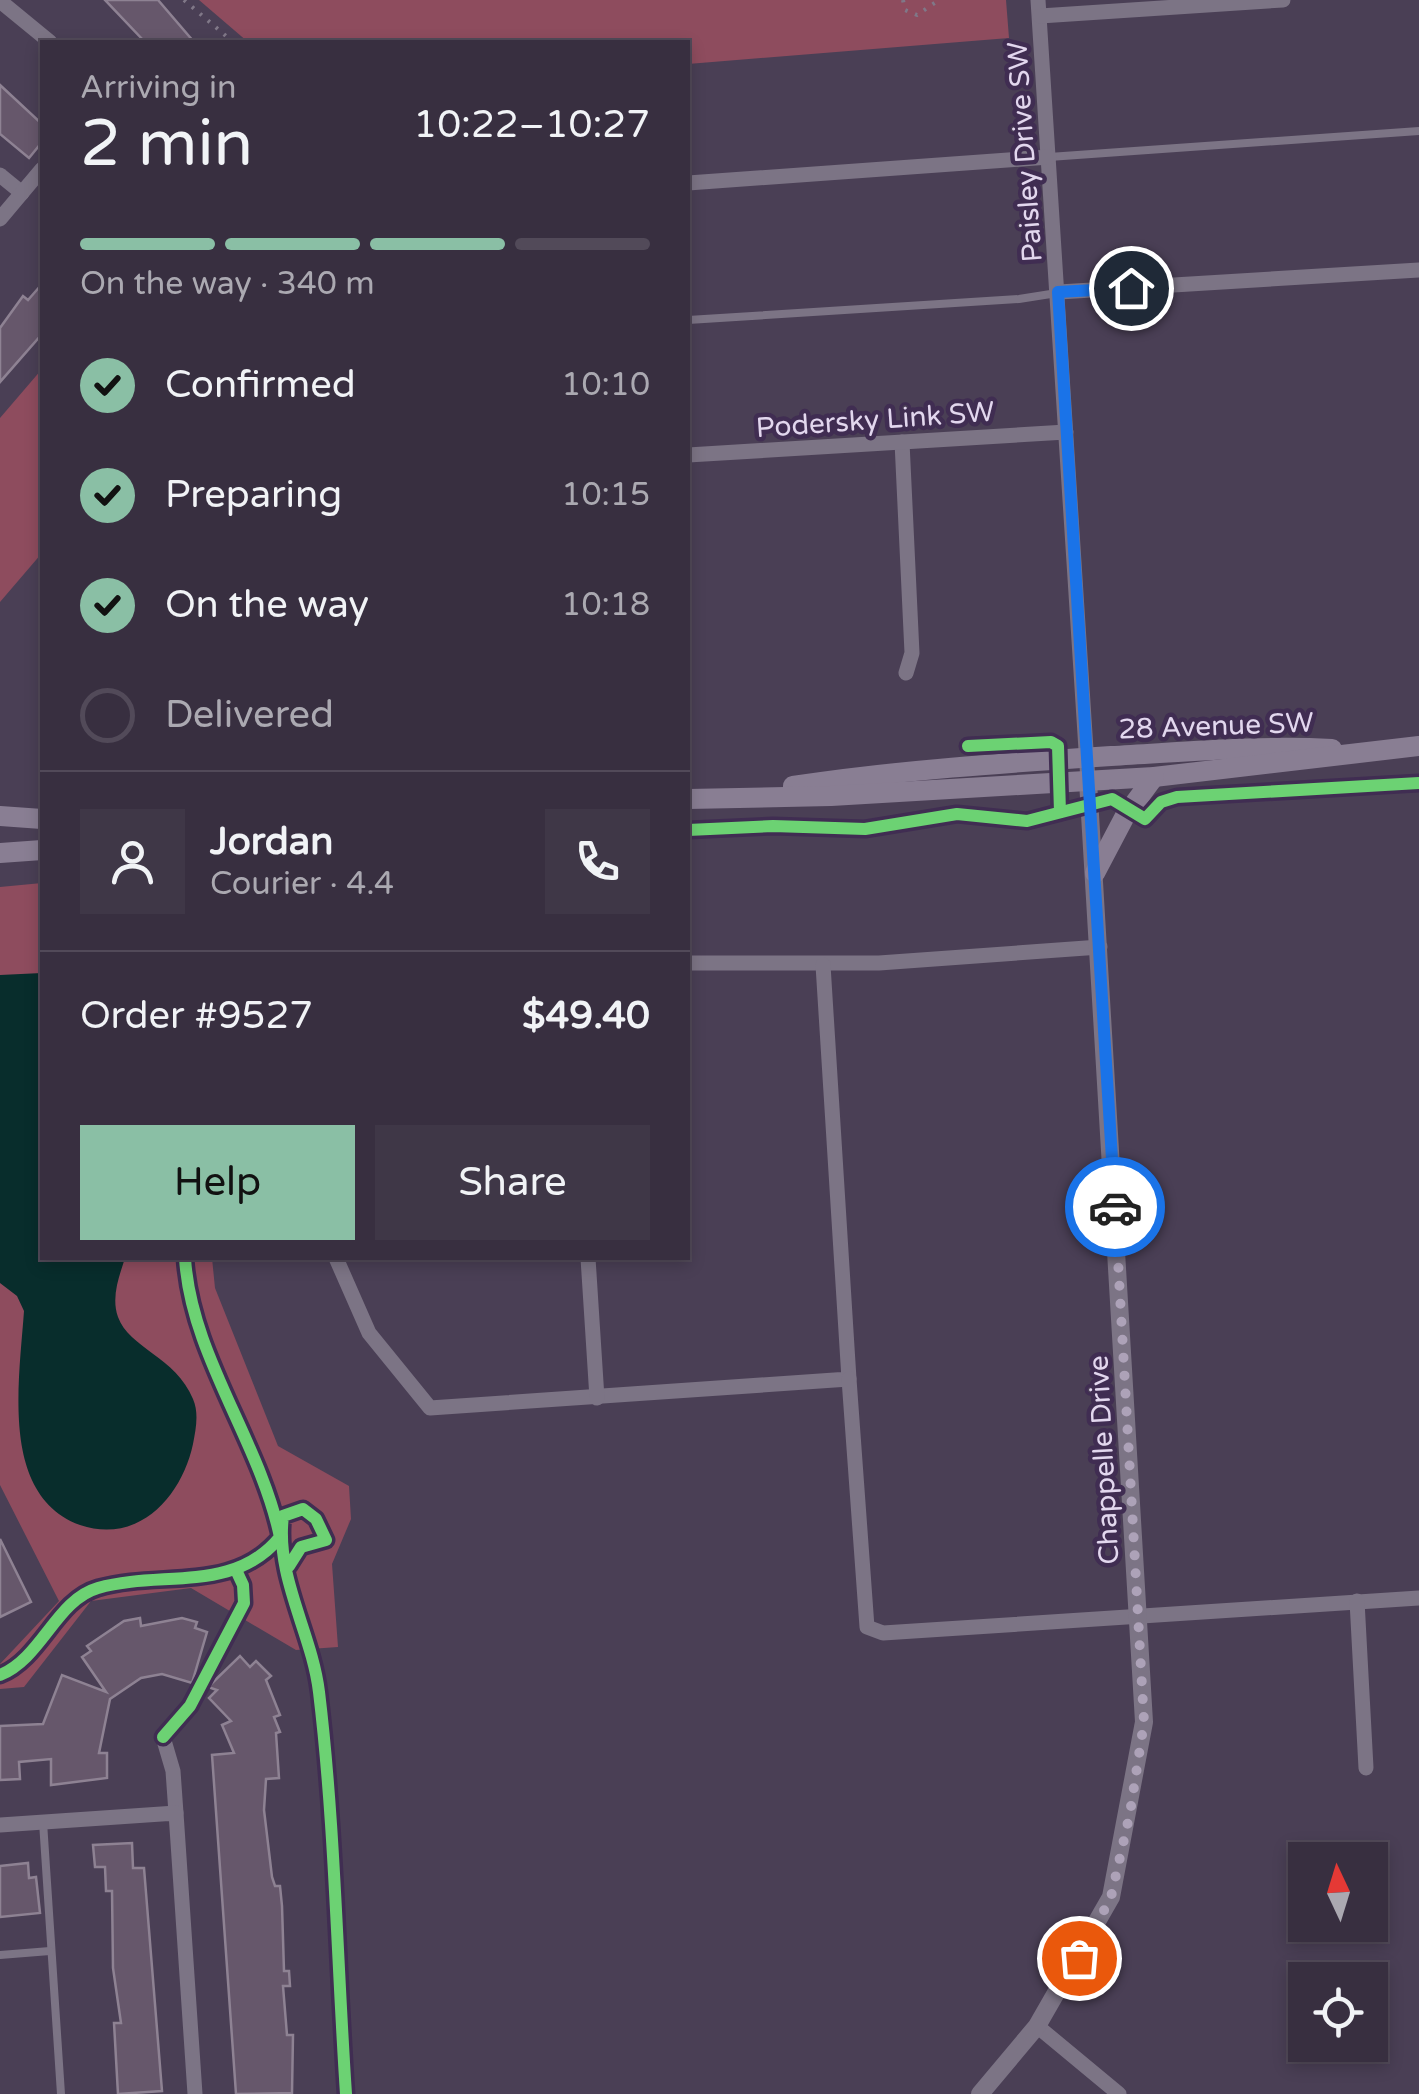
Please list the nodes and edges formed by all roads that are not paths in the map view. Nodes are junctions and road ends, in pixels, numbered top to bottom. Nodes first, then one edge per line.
1 (1283, 0) edge
2 (0, 1) edge
3 (1175, 3) edge
4 (1039, 8) edge
5 (48, 40) edge
6 (1419, 131) edge
7 (1049, 158) junction
8 (40, 171) edge
9 (0, 175) edge
10 (690, 183) edge
11 (22, 193) junction
12 (0, 218) edge
13 (1419, 270) edge
14 (1058, 292) junction
15 (690, 320) edge
16 (1066, 432) junction
17 (902, 442) junction
18 (690, 455) edge
19 (906, 672) dead end
20 (1419, 746) edge
21 (1364, 750) junction
22 (1086, 758) junction
23 (1154, 777) junction
24 (1088, 780) junction
25 (712, 798) junction
26 (690, 799) edge
27 (0, 816) edge
28 (40, 819) edge
29 (40, 850) edge
30 (0, 853) edge
31 (1095, 873) junction
32 (1100, 947) junction
33 (690, 962) edge
34 (824, 965) junction
35 (337, 1260) edge
36 (588, 1260) edge
37 (849, 1379) junction
38 (597, 1398) junction
39 (1419, 1598) edge
40 (1357, 1601) junction
41 (1139, 1614) junction
42 (163, 1736) dead end
43 (1366, 1768) dead end
44 (176, 1813) junction
45 (43, 1822) junction
46 (0, 1825) edge
47 (50, 1951) junction
48 (0, 1955) edge
49 (1037, 2026) junction
50 (61, 2094) edge
51 (196, 2094) edge
52 (980, 2094) edge
53 (1118, 2094) edge

1 - 3 street
2 - 5 street
3 - 4 street
4 - 7 street, Paisley Drive SW
6 - 7 lane
7 - 10 street
7 - 14 street, Paisley Drive SW
8 - 11 street
9 - 11 street
11 - 12 street
13 - 14 street
14 - 15 lane
14 - 16 street, Paisley Drive SW
16 - 17 street, Podersky Link SW
16 - 22 street, Paisley Drive SW
17 - 18 street, Podersky Link SW
17 - 19 street
20 - 21 main road, 28 Avenue SW
21 - 22 main road, 28 Avenue SW
21 - 23 main road, 28 Avenue SW
22 - 24 street, Paisley Drive SW
22 - 25 main road, 28 Avenue SW
23 - 24 main road, 28 Avenue SW
23 - 31 main road
24 - 25 main road, 28 Avenue SW
24 - 31 street, Chappelle Drive
25 - 26 main road, 28 Avenue SW
27 - 28 main road
29 - 30 main road
31 - 32 street, Chappelle Drive
32 - 34 street
32 - 41 street, Chappelle Drive
33 - 34 street
34 - 37 street
35 - 38 street
36 - 38 street
37 - 38 street
37 - 41 street
39 - 40 street
40 - 41 street
40 - 43 street
41 - 49 street, Chappelle Drive
42 - 44 street
44 - 45 street
44 - 51 street
45 - 46 street
45 - 47 lane
47 - 48 lane
47 - 50 lane
49 - 52 street, Chappelle Drive
49 - 53 street

